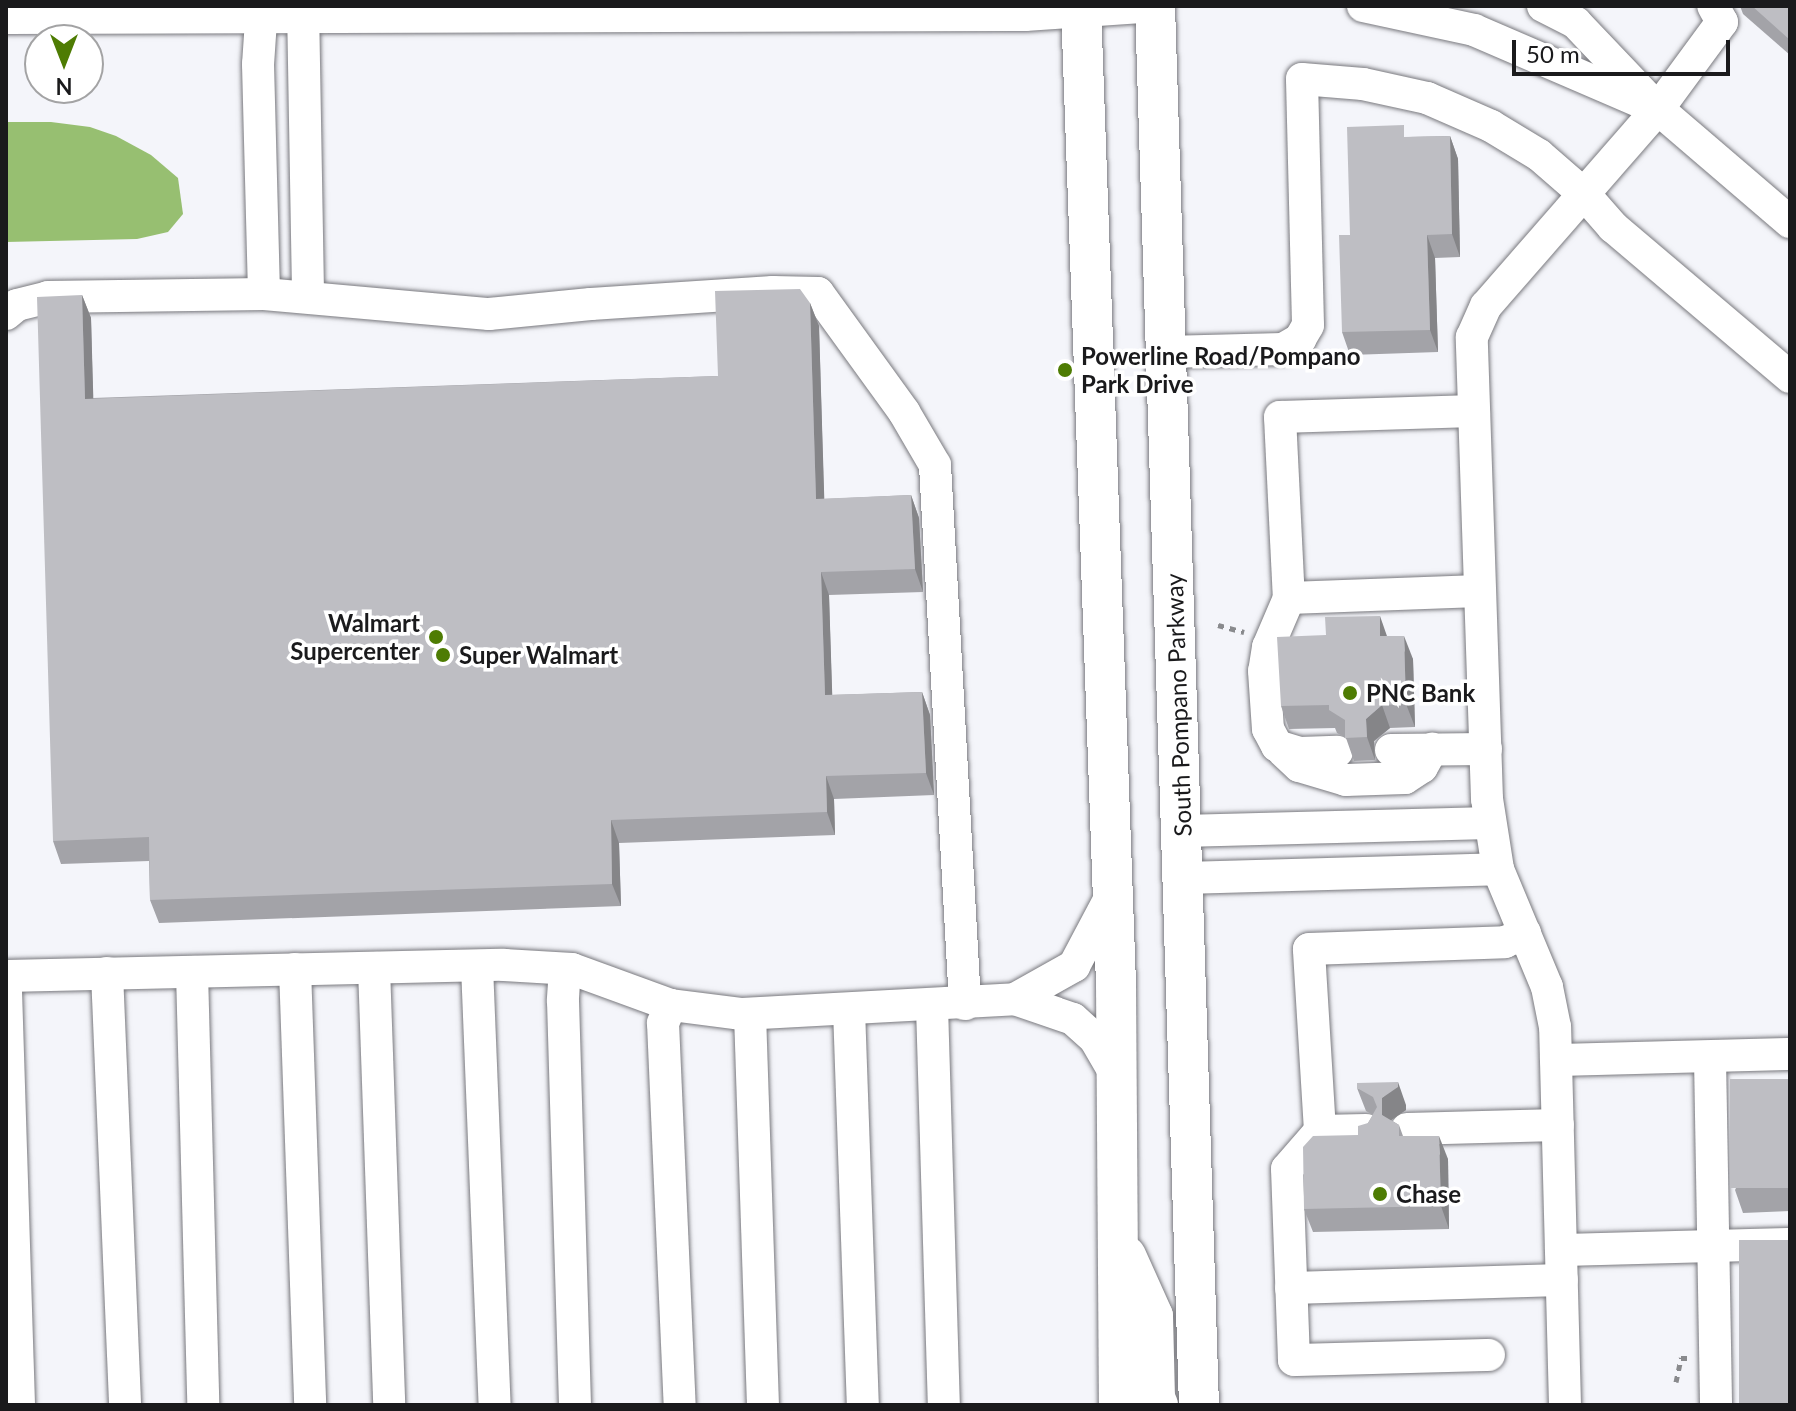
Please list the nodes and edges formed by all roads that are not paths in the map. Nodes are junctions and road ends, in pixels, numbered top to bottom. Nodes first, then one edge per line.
1 (1155, 6) edge
2 (1363, 6) edge
3 (1543, 6) edge
4 (1713, 6) edge
5 (1081, 9) edge
6 (304, 11) edge
7 (262, 12) edge
8 (6, 18) edge
9 (1658, 109) junction
10 (1585, 195) junction
11 (1790, 222) edge
12 (264, 294) junction
13 (308, 297) junction
14 (6, 314) edge
15 (1166, 352) junction
16 (1790, 377) edge
17 (1474, 411) junction
18 (1479, 591) junction
19 (1289, 598) junction
20 (1277, 746) junction
21 (1432, 749) junction
22 (1486, 749) junction
23 (1391, 750) dead end
24 (1337, 752) dead end
25 (1490, 823) junction
26 (1182, 831) junction
27 (1498, 869) junction
28 (1184, 878) junction
29 (1110, 898) junction
30 (1525, 933) junction
31 (477, 966) junction
32 (374, 968) junction
33 (295, 969) junction
34 (565, 969) junction
35 (192, 972) junction
36 (107, 973) junction
37 (6, 976) edge
38 (6, 991) edge
39 (1015, 999) junction
40 (965, 1004) junction
41 (671, 1005) junction
42 (932, 1006) junction
43 (849, 1009) junction
44 (750, 1014) junction
45 (1790, 1054) edge
46 (1710, 1058) junction
47 (1556, 1060) junction
48 (1117, 1077) junction
49 (1558, 1125) junction
50 (1407, 1129) dead end
51 (1366, 1130) edge
52 (1320, 1131) junction
53 (1119, 1241) junction
54 (1790, 1244) edge
55 (1713, 1247) junction
56 (1561, 1265) junction
57 (1291, 1288) junction
58 (1489, 1355) dead end
59 (19, 1405) edge
60 (125, 1405) edge
61 (203, 1405) edge
62 (310, 1405) edge
63 (389, 1405) edge
64 (495, 1405) edge
65 (575, 1405) edge
66 (680, 1405) edge
67 (763, 1405) edge
68 (863, 1405) edge
69 (944, 1405) edge
70 (1119, 1405) edge
71 (1158, 1405) edge
72 (1199, 1405) edge
73 (1565, 1405) edge
74 (1716, 1405) edge

1 - 5 street
1 - 15 main road, South Pompano Parkway
2 - 9 street
3 - 9 street
4 - 9 street
5 - 6 street
5 - 29 main road
6 - 7 street
6 - 13 street
7 - 8 street
7 - 12 street
9 - 10 street
9 - 11 street
10 - 15 street
10 - 16 street
10 - 17 street
12 - 13 street
12 - 14 street
13 - 40 street
15 - 26 main road, South Pompano Parkway
17 - 18 street
17 - 19 street
18 - 19 street
18 - 22 street
19 - 20 street
20 - 21 street
20 - 24 street
21 - 22 street
21 - 23 street
22 - 25 street
25 - 26 street
25 - 27 street
26 - 28 main road, South Pompano Parkway
27 - 28 street
27 - 30 street
28 - 72 main road, South Pompano Parkway
29 - 39 street
29 - 48 main road
30 - 47 street
30 - 52 street
31 - 32 street
31 - 34 street
31 - 64 street
32 - 33 street
32 - 63 street
33 - 35 street
33 - 62 street
34 - 41 street
34 - 65 street
35 - 36 street
35 - 61 street
36 - 37 street
36 - 60 street
38 - 59 street
39 - 40 street
39 - 48 street
40 - 42 street
41 - 44 street
41 - 66 street
42 - 43 street
42 - 69 street
43 - 44 street
43 - 68 street
44 - 67 street
45 - 46 street
46 - 47 street
46 - 55 street
47 - 49 street
48 - 53 main road
49 - 50 street
49 - 56 street
51 - 52 street
52 - 57 street
53 - 70 main road
53 - 71 main road
54 - 55 street
55 - 56 street
55 - 74 street
56 - 57 street
56 - 73 street
57 - 58 street

